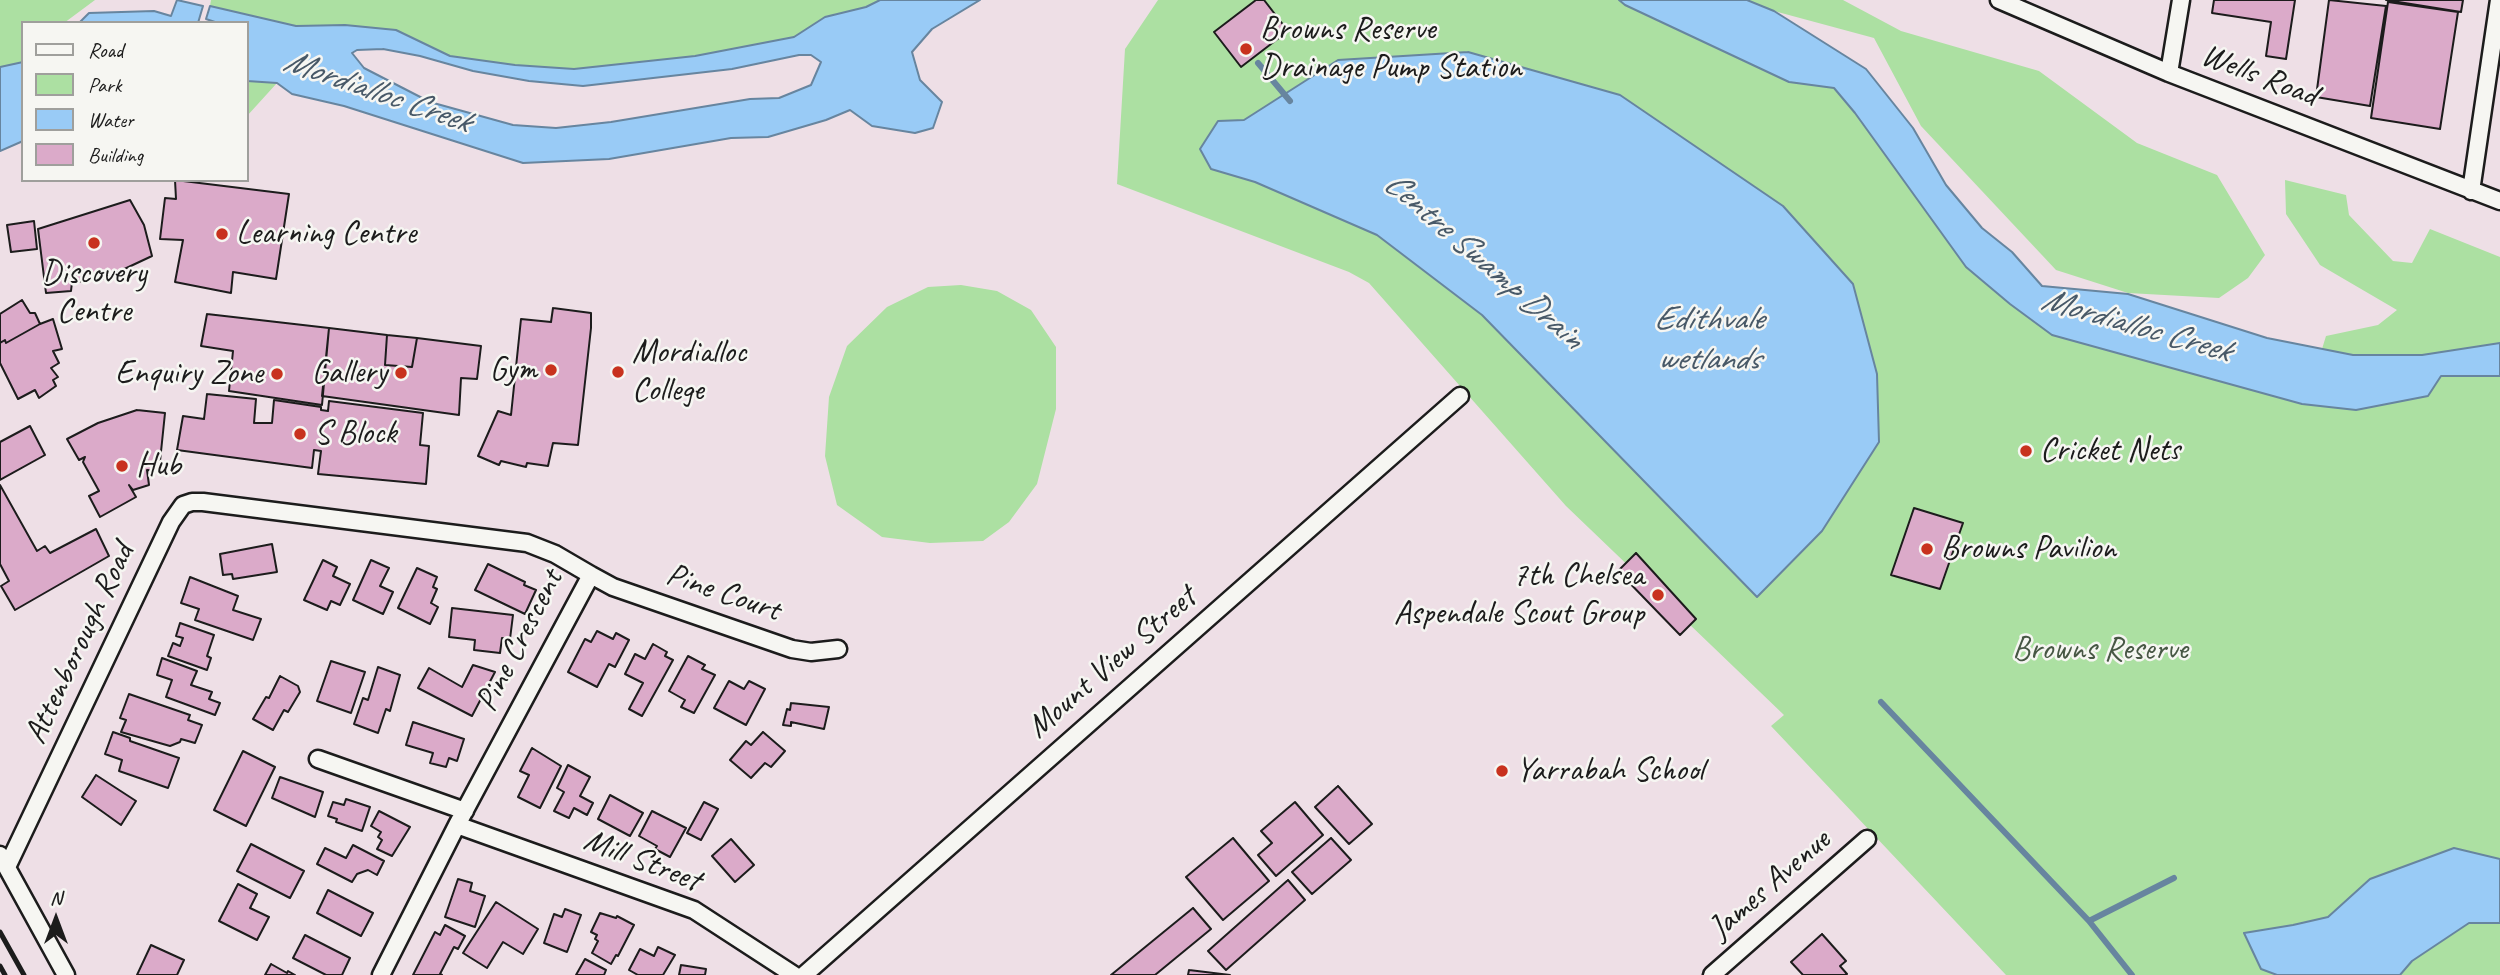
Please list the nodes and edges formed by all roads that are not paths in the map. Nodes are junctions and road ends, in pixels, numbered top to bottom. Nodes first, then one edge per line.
1 (1999, 0) edge
2 (2181, 0) edge
3 (2499, 0) edge
4 (2169, 73) junction
5 (2470, 191) junction
6 (2500, 201) edge
7 (1460, 396) dead end
8 (171, 522) joint
9 (591, 575) junction
10 (838, 649) dead end
11 (318, 759) dead end
12 (461, 818) junction
13 (1867, 839) dead end
14 (3, 861) edge
15 (66, 975) edge
16 (381, 975) edge
17 (794, 975) edge
18 (804, 975) edge
19 (1712, 975) edge

1 - 4 street, Wells Road
2 - 4 street
3 - 5 street
4 - 5 street, Wells Road
5 - 6 street, Wells Road
7 - 18 street, Mount View Street
8 - 9 street, Pine Crescent
8 - 14 street, Attenborough Road
9 - 10 street, Pine Court
9 - 12 street, Pine Crescent
11 - 12 street, Mill Street
12 - 16 street, Pine Crescent
12 - 17 street, Mill Street
13 - 19 street, James Avenue
14 - 15 street

